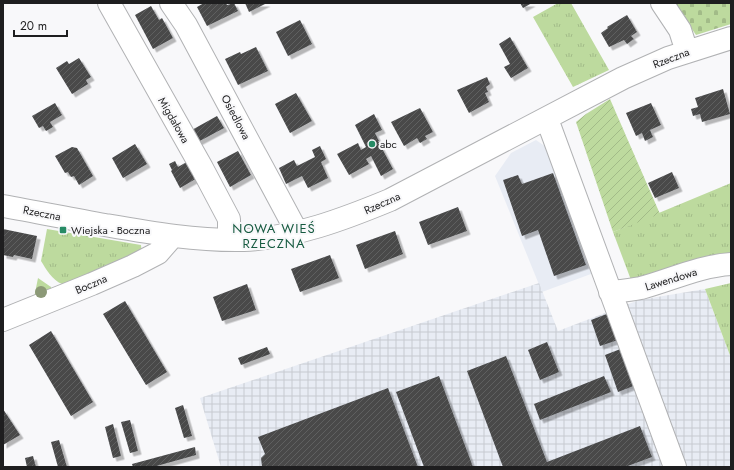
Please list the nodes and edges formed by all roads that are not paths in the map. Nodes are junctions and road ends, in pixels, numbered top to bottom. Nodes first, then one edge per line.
1 (109, 3) edge
2 (171, 3) edge
3 (662, 3) edge
4 (731, 38) edge
5 (687, 52) junction
6 (547, 119) junction
7 (3, 206) edge
8 (298, 232) junction
9 (172, 237) junction
10 (229, 239) junction
11 (731, 264) edge
12 (610, 292) junction
13 (3, 320) edge
14 (675, 467) edge

1 - 10 street, Migdałowa
2 - 8 street, Osiedlowa
3 - 5 street
4 - 5 street, Rzeczna
5 - 6 street, Rzeczna
6 - 8 street, Rzeczna
6 - 12 street
7 - 9 street, Rzeczna
8 - 10 street, Rzeczna
9 - 10 street, Rzeczna
9 - 13 street, Boczna
11 - 12 street, Lawendowa
12 - 14 street

